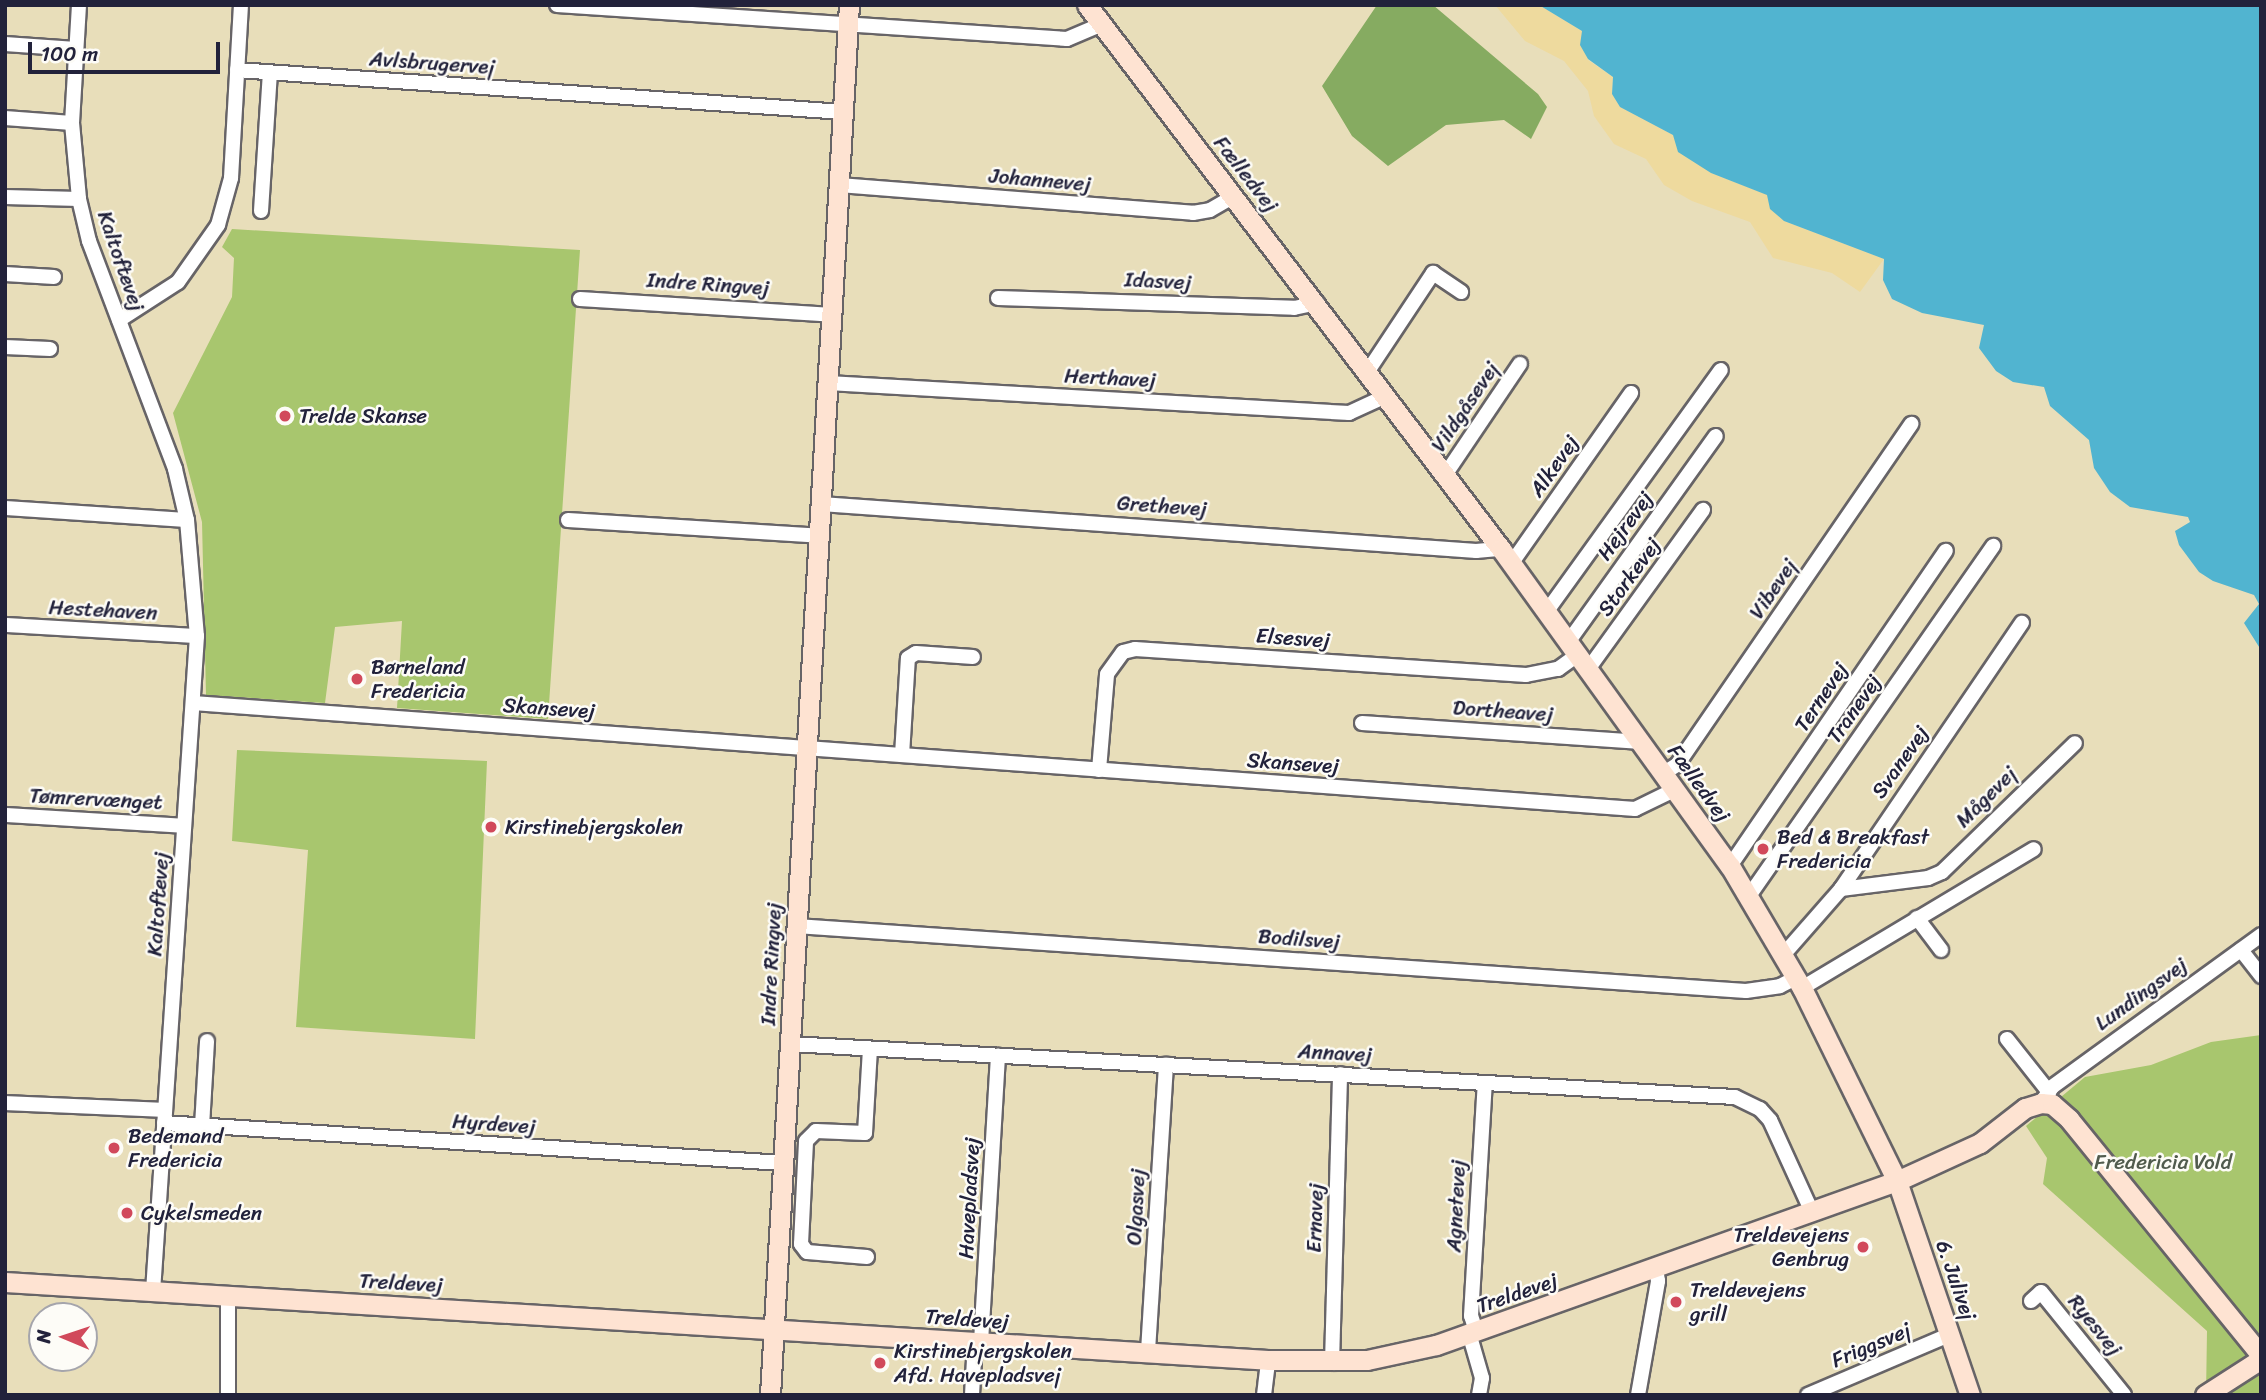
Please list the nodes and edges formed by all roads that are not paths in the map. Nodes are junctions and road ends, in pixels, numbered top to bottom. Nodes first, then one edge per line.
1 (79, 5) edge
2 (241, 5) edge
3 (557, 5) edge
4 (1087, 5) edge
5 (849, 15) edge
6 (1103, 24) junction
7 (5, 44) edge
8 (76, 49) junction
9 (237, 70) junction
10 (270, 72) junction
11 (843, 112) junction
12 (5, 118) edge
13 (72, 122) junction
14 (839, 185) junction
15 (1234, 196) junction
16 (5, 197) edge
17 (79, 199) junction
18 (261, 211) dead end
19 (5, 274) edge
20 (54, 277) dead end
21 (1461, 292) dead end
22 (998, 298) dead end
23 (580, 299) dead end
24 (1317, 303) junction
25 (832, 315) junction
26 (118, 320) junction
27 (5, 346) edge
28 (50, 349) dead end
29 (1520, 364) dead end
30 (1721, 370) dead end
31 (1368, 371) junction
32 (828, 383) junction
33 (1630, 393) dead end
34 (1386, 396) junction
35 (1911, 424) dead end
36 (1716, 436) dead end
37 (1446, 475) junction
38 (821, 504) junction
39 (5, 509) edge
40 (1703, 510) dead end
41 (187, 520) junction
42 (568, 520) dead end
43 (819, 536) junction
44 (1993, 546) dead end
45 (1946, 551) dead end
46 (1506, 556) junction
47 (1547, 611) junction
48 (2022, 623) dead end
49 (5, 625) edge
50 (197, 636) junction
51 (1579, 654) junction
52 (973, 657) dead end
53 (193, 703) junction
54 (1362, 723) dead end
55 (1642, 742) junction
56 (2075, 743) dead end
57 (807, 748) junction
58 (902, 755) junction
59 (1100, 770) junction
60 (1670, 781) junction
61 (5, 815) edge
62 (184, 826) junction
63 (2034, 849) dead end
64 (1730, 866) junction
65 (1841, 889) junction
66 (1749, 896) junction
67 (1917, 918) junction
68 (796, 926) junction
69 (2261, 935) edge
70 (1941, 950) dead end
71 (2241, 950) junction
72 (1783, 955) junction
73 (2261, 976) edge
74 (1799, 983) junction
75 (2007, 1040) dead end
76 (207, 1041) dead end
77 (790, 1044) junction
78 (870, 1049) junction
79 (998, 1056) junction
80 (1166, 1065) junction
81 (1340, 1074) junction
82 (1485, 1083) junction
83 (2045, 1097) junction
84 (5, 1103) edge
85 (164, 1116) junction
86 (202, 1126) junction
87 (783, 1163) junction
88 (1897, 1181) junction
89 (1812, 1212) junction
90 (867, 1257) dead end
91 (1656, 1269) junction
92 (5, 1282) edge
93 (153, 1291) junction
94 (228, 1296) junction
95 (2031, 1301) dead end
96 (775, 1328) junction
97 (1472, 1332) junction
98 (1951, 1334) junction
99 (978, 1342) junction
100 (1149, 1351) junction
101 (2261, 1357) edge
102 (1268, 1360) junction
103 (1332, 1363) junction
104 (228, 1395) edge
105 (770, 1395) edge
106 (972, 1395) edge
107 (1264, 1395) edge
108 (1479, 1395) edge
109 (1638, 1395) edge
110 (1808, 1395) edge
111 (1970, 1395) edge
112 (2124, 1395) edge
113 (2205, 1395) edge

1 - 8 street, Kaltoftevej
2 - 9 street
3 - 5 street
4 - 6 street, Fælledvej
5 - 6 street
5 - 11 street, Indre Ringvej
6 - 15 street, Fælledvej
7 - 8 street
8 - 13 street, Kaltoftevej
9 - 10 street, Avlsbrugervej
9 - 26 street
10 - 11 street, Avlsbrugervej
10 - 18 street
11 - 14 street, Indre Ringvej
12 - 13 street
13 - 17 street, Kaltoftevej
14 - 15 street, Johannevej
14 - 25 street, Indre Ringvej
15 - 24 street, Fælledvej
16 - 17 street
17 - 26 street, Kaltoftevej
19 - 20 street
21 - 31 street
22 - 24 street, Idasvej
23 - 25 street, Indre Ringvej
24 - 31 street, Fælledvej
25 - 32 street, Indre Ringvej
26 - 41 street, Kaltoftevej
27 - 28 street
29 - 37 street, Vildgåsevej
30 - 47 street
31 - 34 street, Fælledvej
32 - 34 street, Herthavej
32 - 38 street, Indre Ringvej
33 - 46 street, Alkevej
34 - 37 street, Fælledvej
35 - 60 street, Vibevej
36 - 51 street, Hejrevej
37 - 46 street, Fælledvej
38 - 43 street, Indre Ringvej
38 - 46 street, Grethevej
39 - 41 street
40 - 51 street, Storkevej
41 - 50 street, Kaltoftevej
42 - 43 street
43 - 57 street, Indre Ringvej
44 - 66 street, Tranevej
45 - 64 street, Ternevej
46 - 47 street, Fælledvej
47 - 51 street, Fælledvej
48 - 65 street, Svanevej
49 - 50 street, Hestehaven
50 - 53 street, Kaltoftevej
51 - 55 street, Fælledvej
51 - 59 street, Elsesvej
52 - 58 street
53 - 57 street, Skansevej
53 - 62 street, Kaltoftevej
54 - 55 street, Dortheavej
55 - 60 street, Fælledvej
56 - 65 street, Mågevej
57 - 58 street, Skansevej
57 - 68 street, Indre Ringvej
58 - 59 street, Skansevej
59 - 60 street, Skansevej
60 - 64 street, Fælledvej
61 - 62 street, Tømrervænget
62 - 85 street, Kaltoftevej
63 - 67 street
64 - 66 street, Fælledvej
65 - 72 street, Svanevej
66 - 72 street, Fælledvej
67 - 70 street
67 - 74 street
68 - 74 street, Bodilsvej
68 - 77 street, Indre Ringvej
69 - 71 street, Lundingsvej
71 - 73 street
71 - 83 street, Lundingsvej
72 - 74 street, Fælledvej
74 - 88 street, Fælledvej
75 - 83 street
76 - 86 street
77 - 78 street, Annavej
77 - 87 street, Indre Ringvej
78 - 79 street, Annavej
78 - 90 street
79 - 80 street, Annavej
79 - 99 street, Havepladsvej
80 - 81 street, Annavej
80 - 100 street, Olgasvej
81 - 82 street, Annavej
81 - 103 street, Ernavej
82 - 89 street, Annavej
82 - 97 street, Agnetevej
83 - 88 street, Lundingsvej
83 - 101 street
84 - 85 street, Hyrdevej
85 - 86 street, Hyrdevej
85 - 93 street, Kaltoftevej
86 - 87 street, Hyrdevej
87 - 96 street, Indre Ringvej
88 - 89 street, Treldevej
88 - 98 street, 6. Julivej
89 - 91 street, Treldevej
91 - 97 street, Treldevej
91 - 109 street
92 - 93 street, Treldevej
93 - 94 street, Treldevej
94 - 96 street, Treldevej
94 - 104 street
95 - 112 street, Ryesvej
96 - 99 street, Treldevej
96 - 105 street, Indre Ringvej
97 - 103 street, Treldevej
97 - 108 street, Agnetevej
98 - 110 street, Friggsvej
98 - 111 street, 6. Julivej
99 - 100 street, Treldevej
99 - 106 street, Havepladsvej
100 - 102 street, Treldevej
101 - 113 street
102 - 103 street, Treldevej
102 - 107 street

